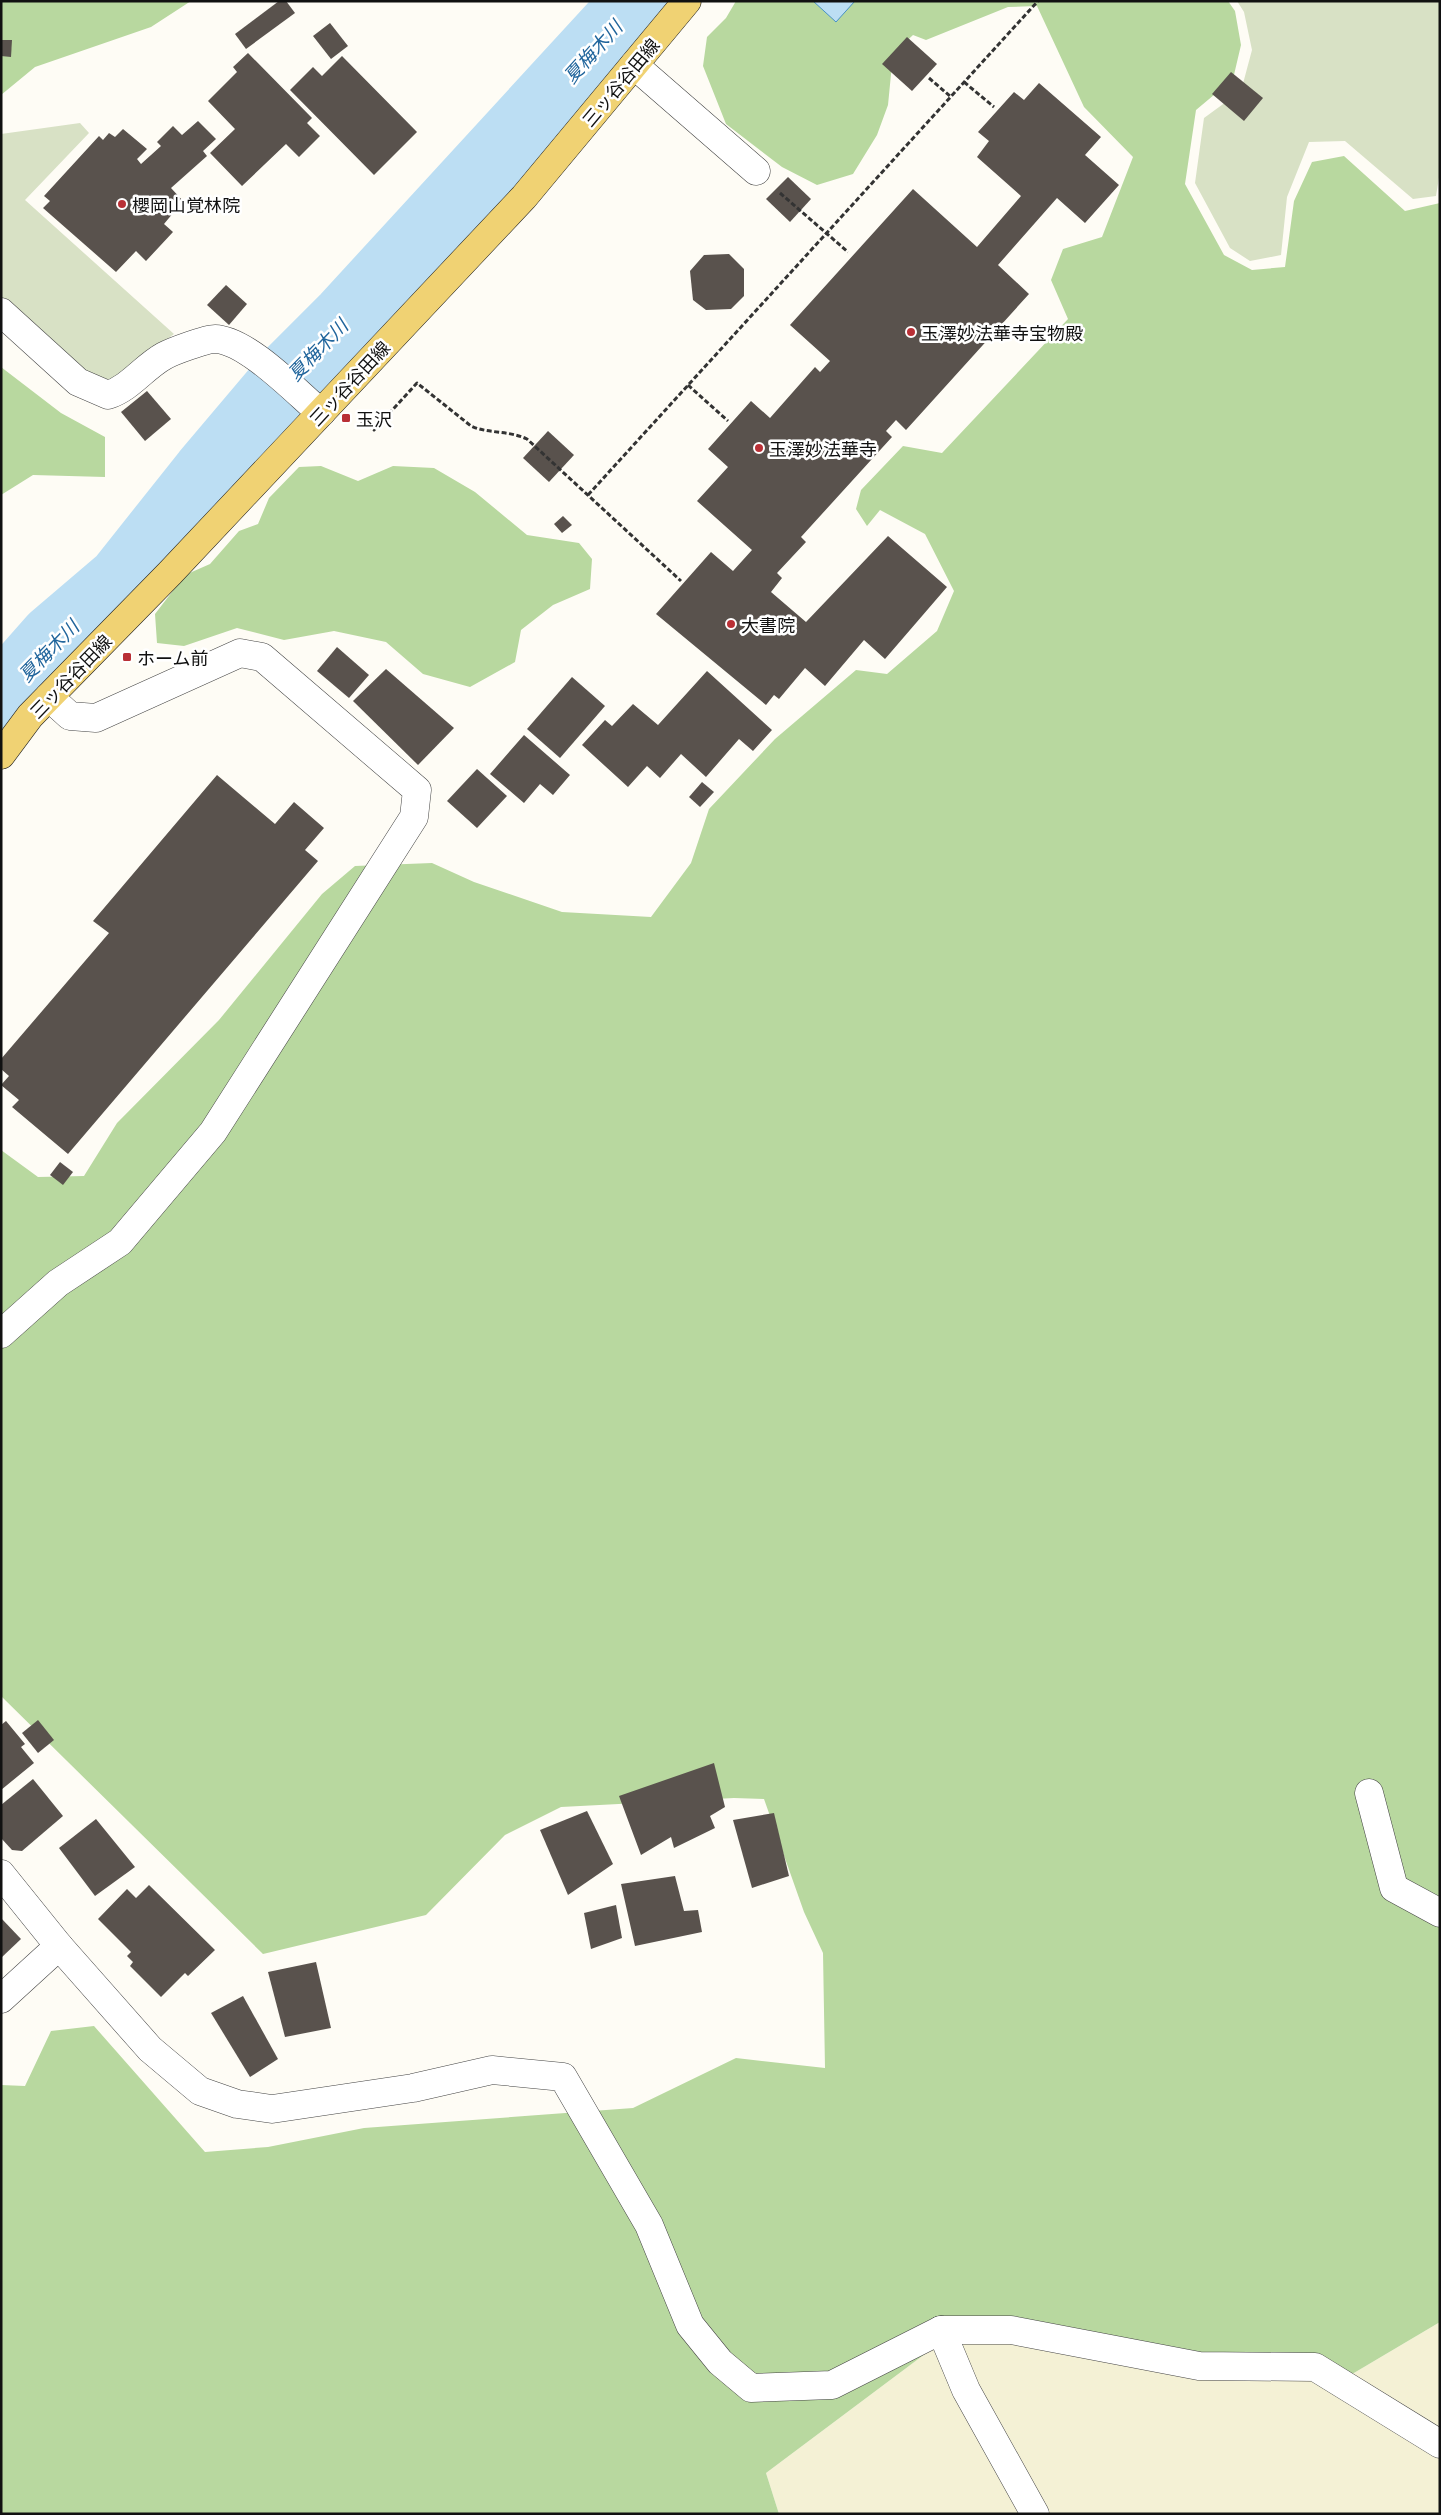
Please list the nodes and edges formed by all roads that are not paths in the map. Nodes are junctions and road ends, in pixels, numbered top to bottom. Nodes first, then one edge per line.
1 (687, 1) edge
2 (634, 65) junction
3 (756, 171) road end
4 (1, 312) edge
5 (319, 404) junction
6 (49, 697) junction
7 (1, 755) edge
8 (1, 1334) edge
9 (1369, 1793) dead end
10 (1, 1874) edge
11 (1440, 1913) edge
12 (59, 1946) junction
13 (1, 1999) edge
14 (940, 2330) junction
15 (1440, 2444) edge
16 (1035, 2514) edge

1 - 2 main road, 三ッ谷谷田線
2 - 3 street
2 - 5 main road, 三ッ谷谷田線
4 - 5 street
5 - 6 main road, 三ッ谷谷田線
6 - 7 main road, 三ッ谷谷田線
6 - 8 street
9 - 11 street
10 - 12 street
12 - 13 street
12 - 14 street
14 - 15 street
14 - 16 street

